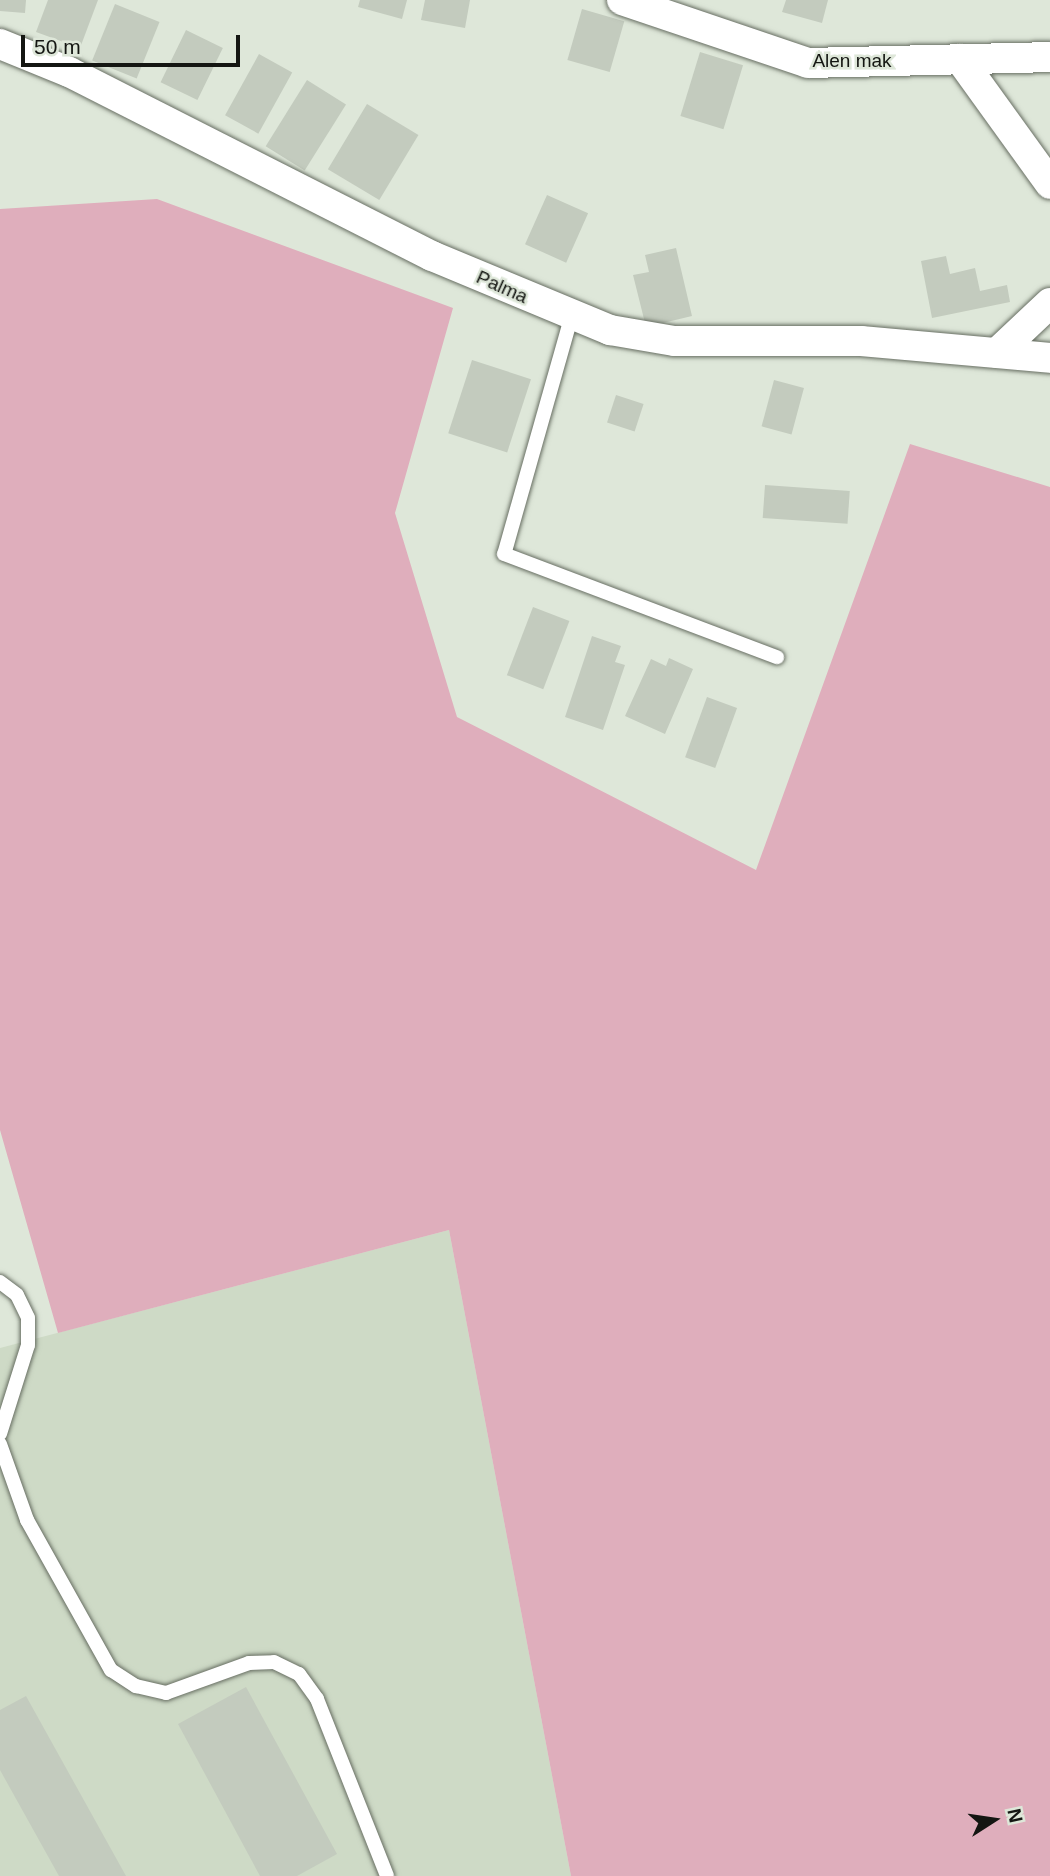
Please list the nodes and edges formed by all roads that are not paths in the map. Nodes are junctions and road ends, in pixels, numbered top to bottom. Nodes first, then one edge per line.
1 (622, 0) edge
2 (0, 44) edge
3 (1050, 57) edge
4 (960, 59) junction
5 (1050, 184) edge
6 (1050, 303) edge
7 (571, 318) junction
8 (997, 353) junction
9 (1050, 358) edge
10 (777, 657) dead end
11 (0, 1282) edge
12 (0, 1434) edge
13 (0, 1444) edge
14 (387, 1876) edge

1 - 4 street, Alen mak
2 - 7 street, Palma
3 - 4 street, Alen mak
4 - 5 street
6 - 8 street
7 - 8 street, Palma
7 - 10 lane
8 - 9 street, Palma
11 - 12 lane
13 - 14 lane

